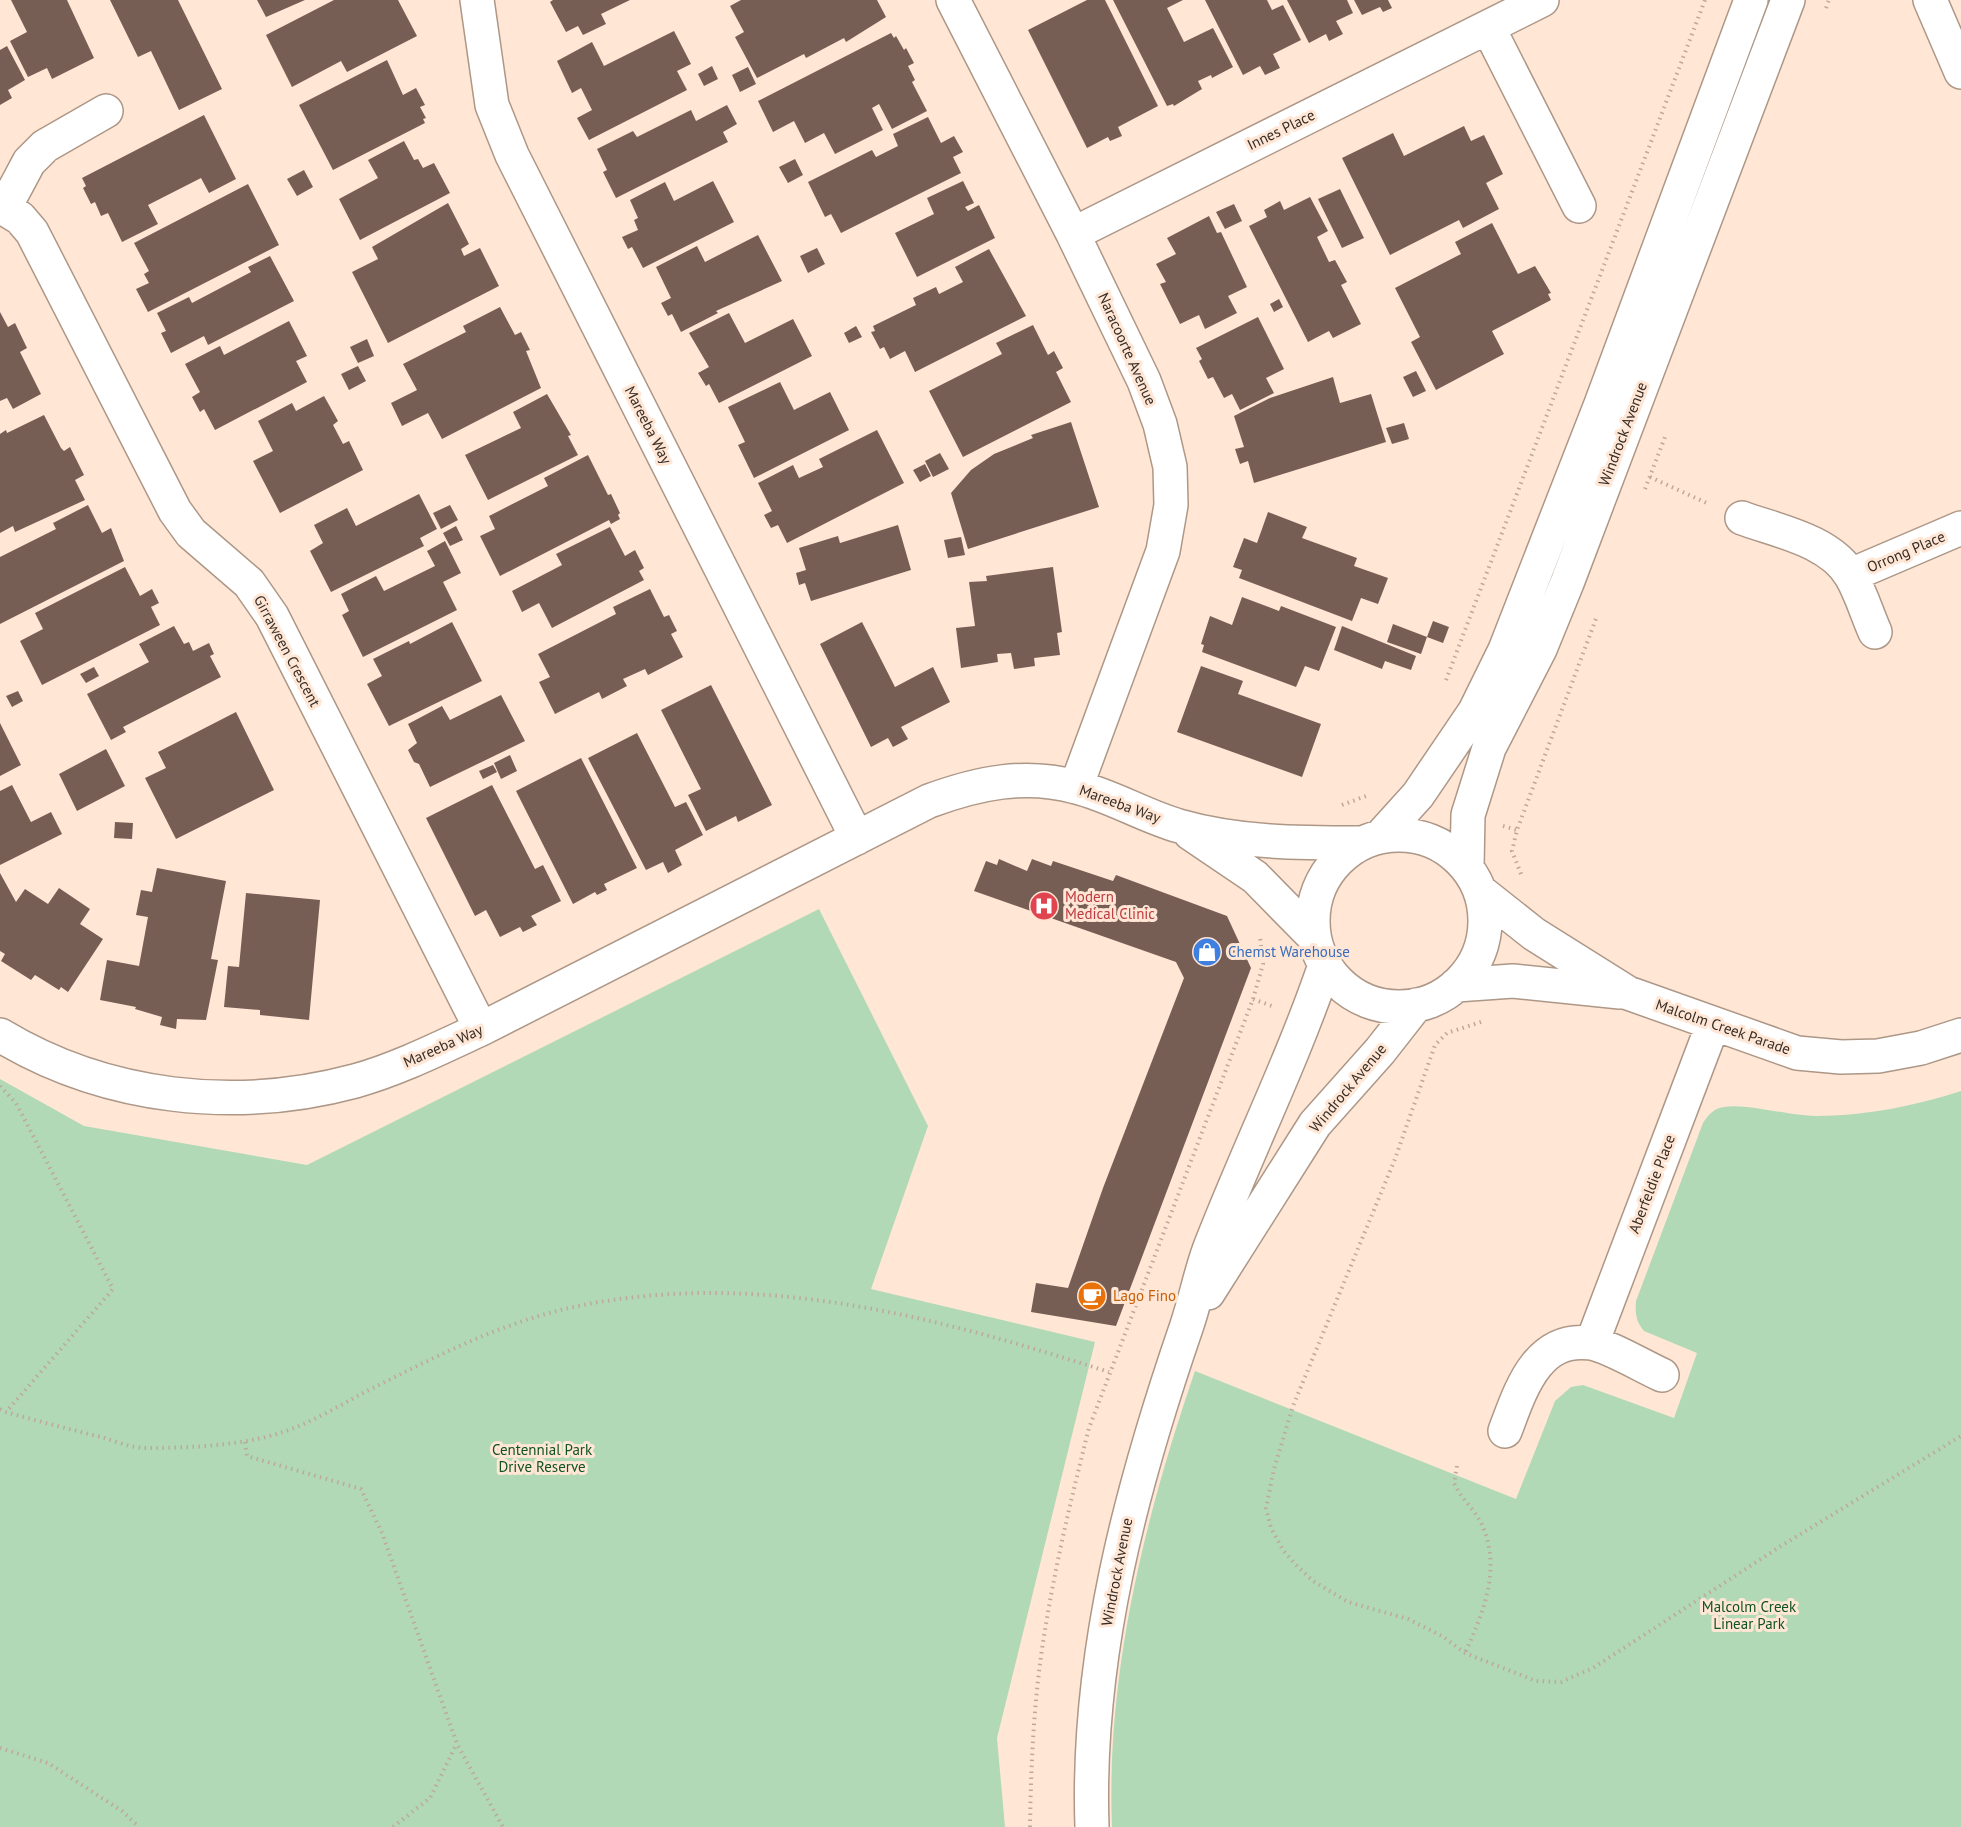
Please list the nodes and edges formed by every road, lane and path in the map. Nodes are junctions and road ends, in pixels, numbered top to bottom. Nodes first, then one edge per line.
1 (477, 0) edge
2 (953, 0) edge
3 (1542, 0) edge
4 (1706, 0) edge
5 (1751, 0) edge
6 (1788, 0) edge
7 (1829, 0) edge
8 (1929, 0) edge
9 (1824, 11) dead end
10 (1488, 27) junction
11 (1961, 72) edge
12 (106, 111) dead end
13 (2, 206) edge
14 (1579, 206) dead end
15 (1073, 234) junction
16 (1666, 433) dead end
17 (1650, 477) junction
18 (1641, 500) dead end
19 (1742, 518) joint
20 (1961, 528) edge
21 (1851, 575) junction
22 (1599, 610) dead end
23 (1875, 632) dead end
24 (1445, 682) dead end
25 (1077, 787) junction
26 (1373, 793) dead end
27 (1335, 806) dead end
28 (1180, 826) junction
29 (856, 838) junction
30 (1371, 840) junction
31 (1474, 879) junction
32 (1526, 882) dead end
33 (1320, 951) junction
34 (1513, 981) junction
35 (1456, 985) junction
36 (1628, 993) junction
37 (1416, 1005) junction
38 (1713, 1024) junction
39 (481, 1029) junction
40 (0, 1035) edge
41 (1961, 1035) edge
42 (0, 1086) edge
43 (1187, 1324) junction
44 (1592, 1343) junction
45 (1662, 1375) dead end
46 (0, 1409) edge
47 (6, 1413) junction
48 (1505, 1431) dead end
49 (1961, 1436) edge
50 (245, 1442) junction
51 (1457, 1466) dead end
52 (1465, 1653) junction
53 (456, 1744) junction
54 (0, 1749) edge
55 (139, 1827) edge
56 (393, 1827) edge
57 (503, 1827) edge
58 (1030, 1827) edge
59 (1092, 1827) edge

1 - 29 street, Mareeba Way
2 - 15 street, Naracoorte Avenue
3 - 10 street, Innes Place
4 - 24 path
5 - 30 street, Windrock Avenue
6 - 31 street, Windrock Avenue
7 - 9 path
8 - 11 street
10 - 14 street
10 - 15 street, Innes Place
12 - 13 street, Girraween Crescent
13 - 39 street, Girraween Crescent
15 - 25 street, Naracoorte Avenue
16 - 17 path
17 - 18 path
17 - 19 path
19 - 21 street, Orrong Place
20 - 21 street, Orrong Place
21 - 23 street, Orrong Place
22 - 32 path
25 - 28 street, Mareeba Way
25 - 29 street, Mareeba Way
26 - 27 path
28 - 30 street, Mareeba Way
28 - 33 street, Mareeba Way
29 - 39 street, Mareeba Way
30 - 31 street
30 - 33 street
31 - 35 street
31 - 36 street, Malcolm Creek Parade
33 - 37 street
33 - 43 street, Windrock Avenue
34 - 35 street, Malcolm Creek Parade
34 - 36 street, Malcolm Creek Parade
34 - 52 path
35 - 37 street
36 - 38 street, Malcolm Creek Parade
37 - 43 street, Windrock Avenue
38 - 41 street, Malcolm Creek Parade
38 - 44 street, Aberfeldie Place
39 - 40 street, Mareeba Way
42 - 47 path
43 - 59 street, Windrock Avenue
44 - 45 street
44 - 48 street
46 - 47 path
47 - 50 path
49 - 52 path
50 - 53 path
50 - 58 path
51 - 52 path
53 - 56 path
53 - 57 path
54 - 55 path

